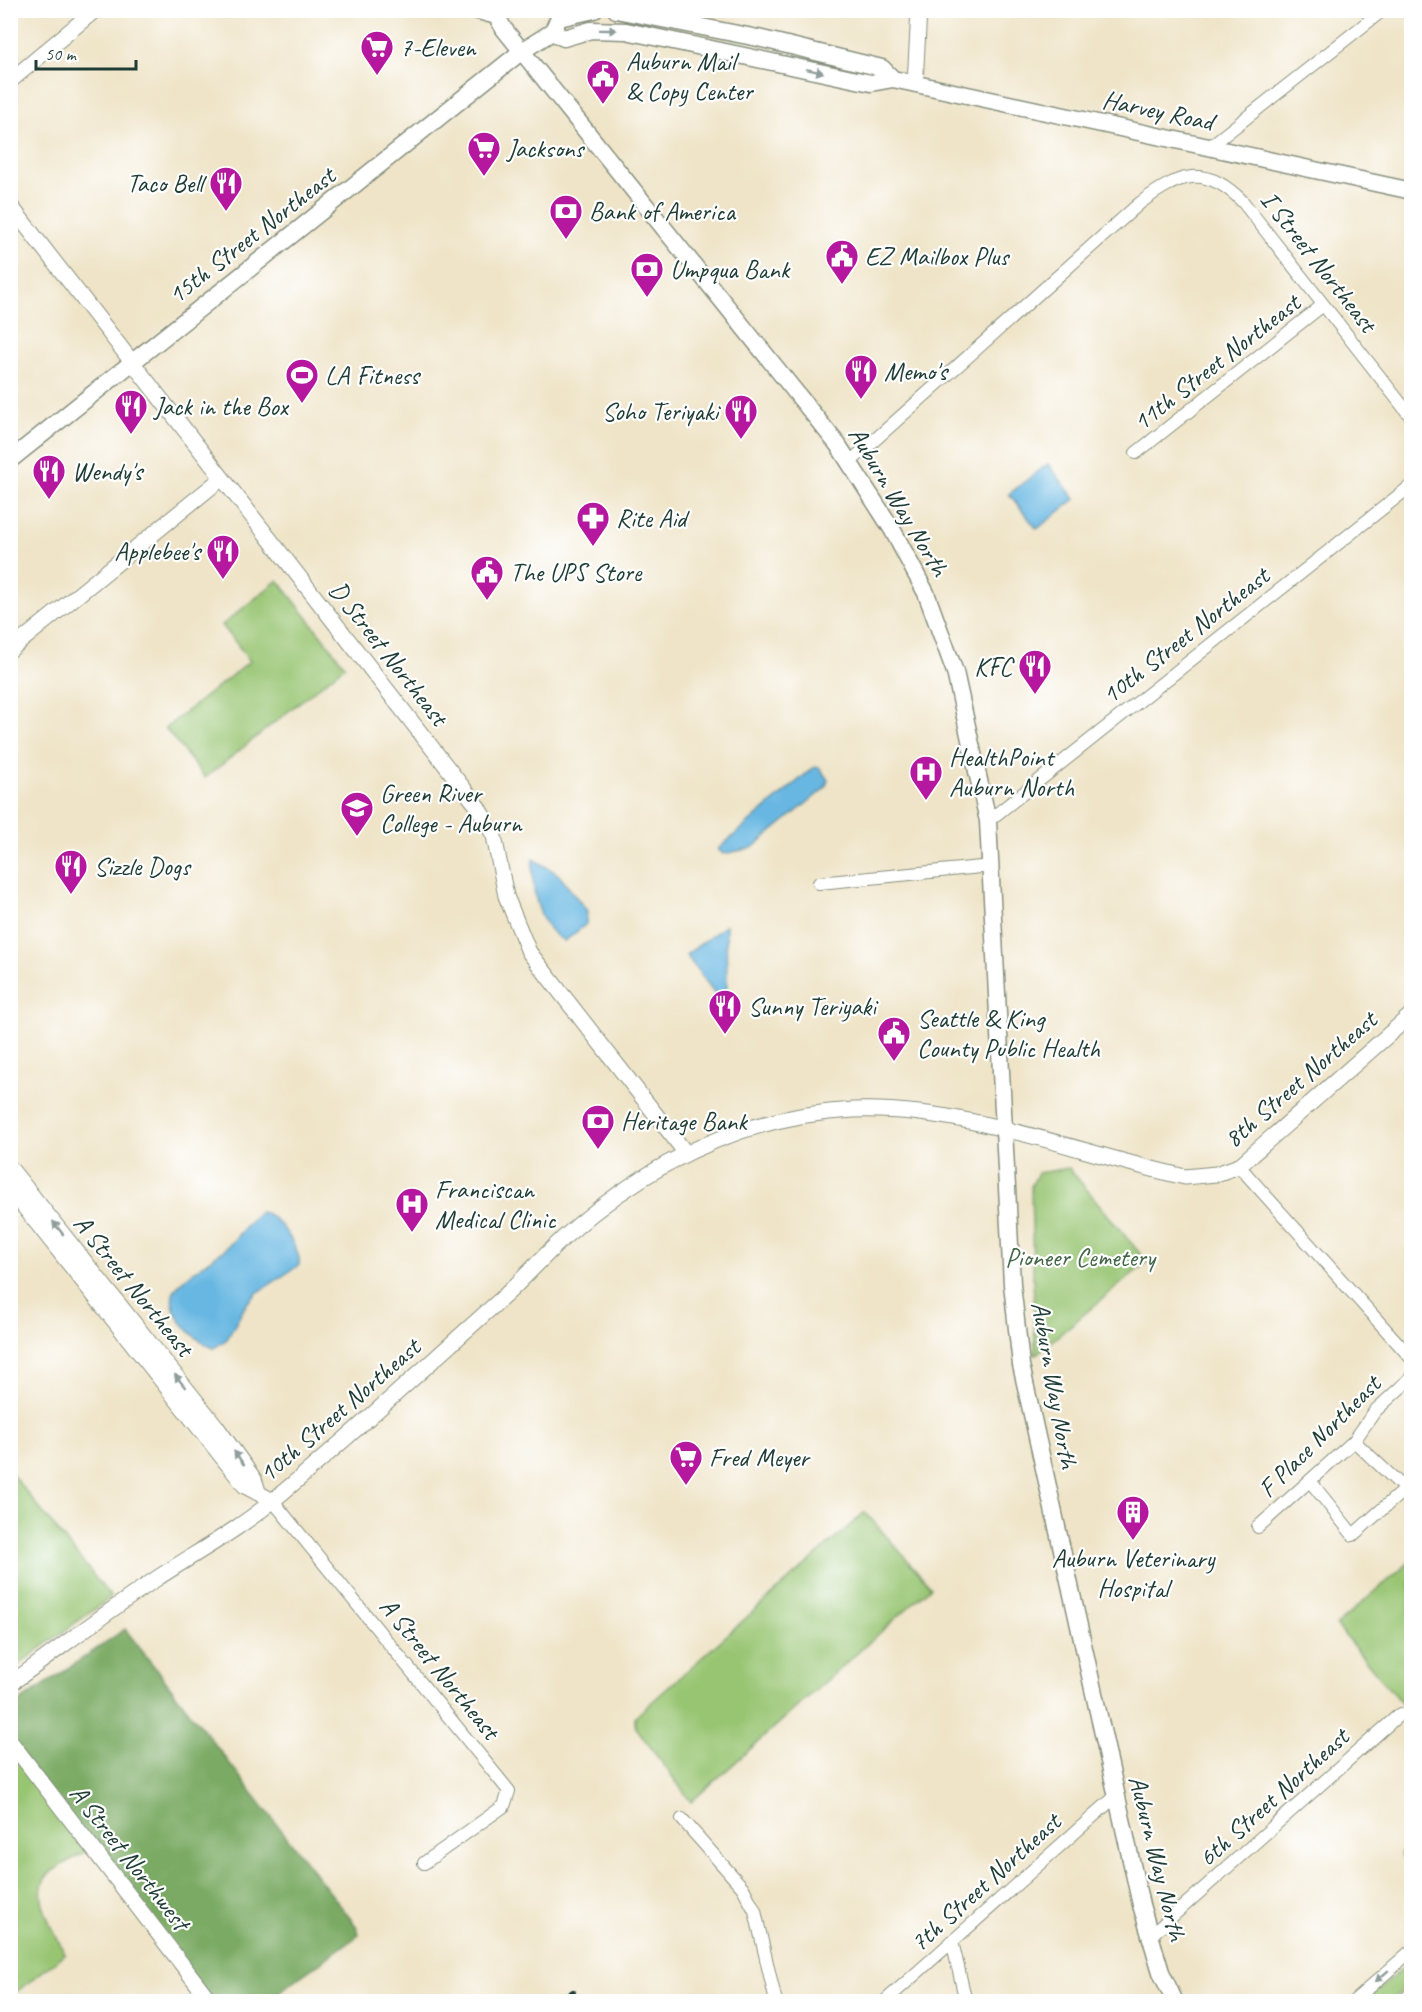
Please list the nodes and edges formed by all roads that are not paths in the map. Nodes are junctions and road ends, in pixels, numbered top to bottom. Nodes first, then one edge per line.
1 (95, 10) edge
2 (475, 10) edge
3 (594, 10) edge
4 (616, 10) edge
5 (919, 10) edge
6 (1383, 10) edge
7 (493, 13) edge
8 (552, 32) junction
9 (758, 38) junction
10 (696, 46) junction
11 (522, 51) junction
12 (893, 79) junction
13 (10, 81) edge
14 (915, 84) junction
15 (1209, 148) junction
16 (1412, 191) edge
17 (10, 205) edge
18 (1323, 305) junction
19 (131, 363) junction
20 (1412, 417) edge
21 (1136, 453) dead end
22 (10, 460) edge
23 (850, 462) junction
24 (222, 478) junction
25 (1412, 485) edge
26 (10, 650) edge
27 (988, 821) junction
28 (991, 866) junction
29 (819, 883) dead end
30 (1412, 1014) edge
31 (1006, 1130) junction
32 (685, 1152) junction
33 (1239, 1166) junction
34 (10, 1168) edge
35 (10, 1190) edge
36 (1412, 1359) edge
37 (1412, 1377) edge
38 (1354, 1441) junction
39 (1310, 1481) junction
40 (258, 1491) junction
41 (273, 1501) junction
42 (1258, 1527) dead end
43 (10, 1684) edge
44 (1400, 1714) dead end
45 (10, 1741) edge
46 (1116, 1796) junction
47 (682, 1819) dead end
48 (424, 1863) dead end
49 (1149, 1937) junction
50 (952, 1941) junction
51 (1412, 1950) edge
52 (1161, 1972) junction
53 (1412, 1993) edge
54 (211, 2001) edge
55 (776, 2001) edge
56 (885, 2001) edge
57 (966, 2001) edge
58 (1166, 2001) edge
59 (1175, 2001) edge
60 (1353, 2001) edge
61 (1402, 2001) edge

1 - 13 street
2 - 7 main road, Auburn Way North
3 - 8 main road
4 - 9 main road, Harvey Road
5 - 14 street
6 - 15 street
7 - 11 main road, Auburn Way North
8 -> 10 main road, Harvey Road
8 - 11 main road
9 - 10 main road
9 - 12 main road, Harvey Road
10 -> 12 main road, Harvey Road
11 - 19 main road, 15th Street Northeast
11 - 23 main road, Auburn Way North
12 - 14 main road, Harvey Road
14 - 15 main road, Harvey Road
15 - 16 main road, Harvey Road
17 - 19 street, D Street Northeast
18 - 20 street, I Street Northeast
18 - 21 street, 11th Street Northeast
18 - 23 street, I Street Northeast
19 - 22 main road, 15th Street Northeast
19 - 24 street, D Street Northeast
23 - 27 main road, Auburn Way North
24 - 26 street
24 - 32 street, D Street Northeast
25 - 27 street, 10th Street Northeast
27 - 28 main road, Auburn Way North
28 - 29 street
28 - 31 main road, Auburn Way North
30 - 33 street, 8th Street Northeast
31 - 32 street, 8th Street Northeast
31 - 33 street, 8th Street Northeast
31 - 46 main road, Auburn Way North
32 - 41 street, 10th Street Northeast
33 - 36 street
40 -> 34 street, A Street Northeast
35 - 40 street, A Street Northeast
37 - 38 street, F Place Northeast
38 - 39 street, F Place Northeast
38 - 39 street
39 - 42 street, F Place Northeast
40 - 41 street, A Street Northeast
41 - 43 street, 10th Street Northeast
41 - 48 street, A Street Northeast
44 - 49 street, 6th Street Northeast
45 - 54 street, A Street Northwest
46 - 49 main road, Auburn Way North
46 - 50 street, 7th Street Northeast
47 - 55 street
49 - 52 main road, Auburn Way North
50 - 56 street, 7th Street Northeast
50 - 57 street
51 -> 60 street
52 - 58 main road
52 - 59 main road, Auburn Way North
53 - 61 street

